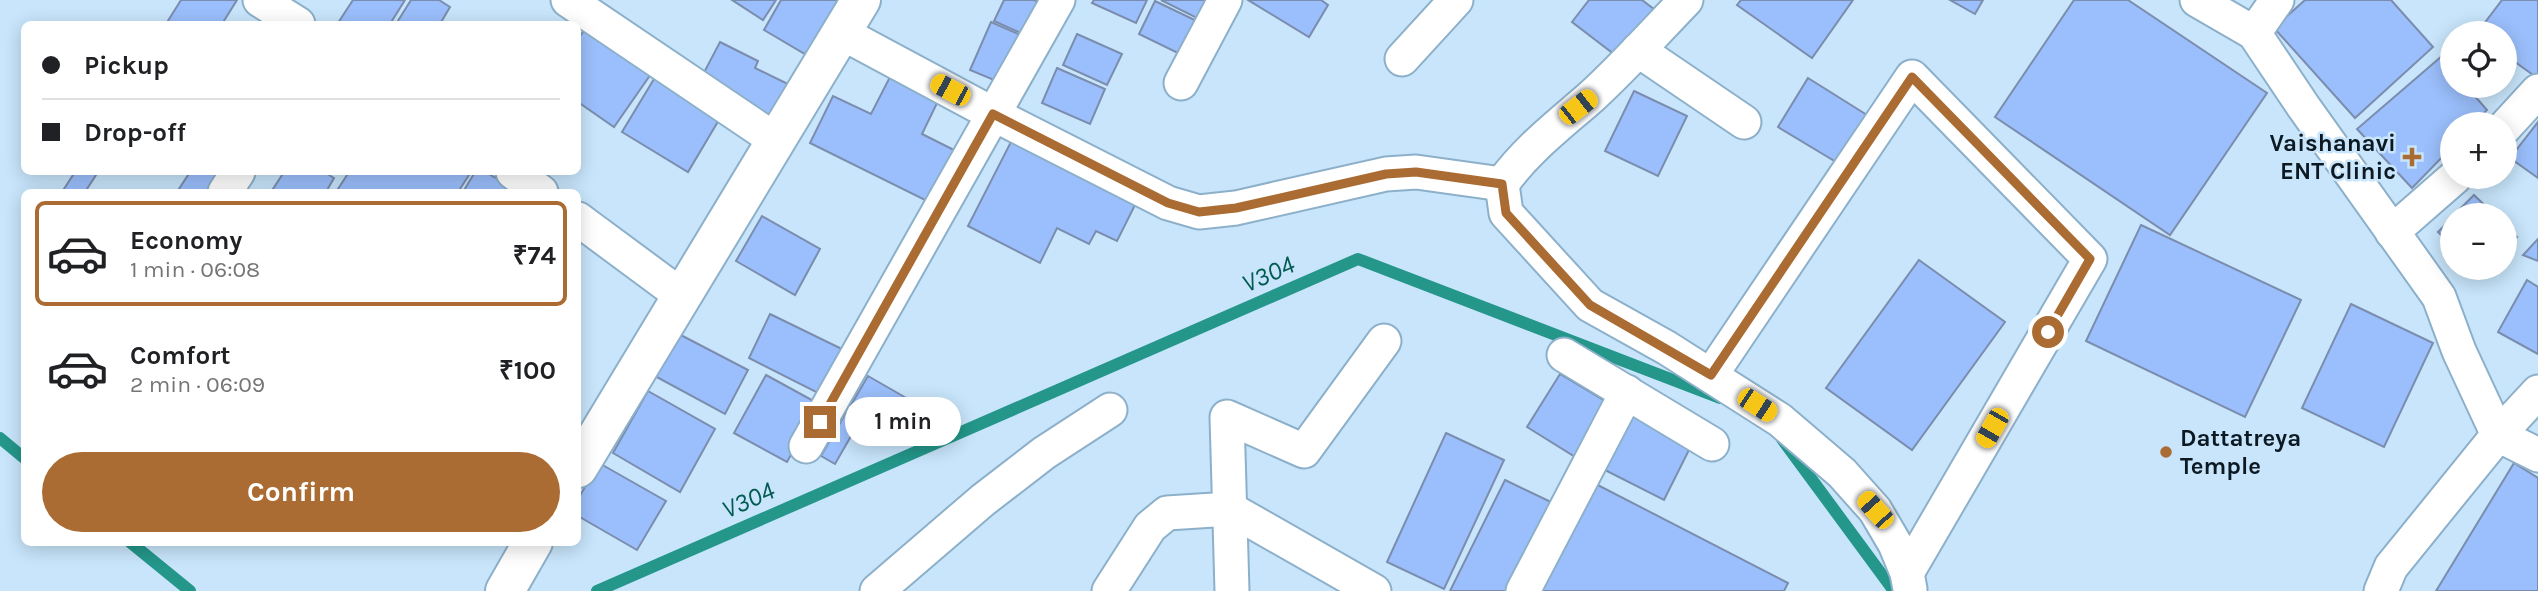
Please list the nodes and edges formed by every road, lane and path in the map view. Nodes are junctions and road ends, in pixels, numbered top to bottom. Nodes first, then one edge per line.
1 (260, 0) edge
2 (568, 0) edge
3 (861, 0) edge
4 (1058, 0) edge
5 (1226, 0) edge
6 (1455, 0) edge
7 (1685, 0) edge
8 (2197, 0) edge
9 (2277, 0) edge
10 (293, 21) edge
11 (842, 33) junction
12 (2254, 33) junction
13 (1638, 50) junction
14 (1402, 59) dead end
15 (1181, 83) dead end
16 (2538, 91) edge
17 (993, 114) junction
18 (2517, 114) edge
19 (1744, 122) dead end
20 (777, 141) junction
21 (517, 175) edge
22 (1502, 184) junction
23 (537, 189) edge
24 (2441, 189) edge
25 (581, 221) edge
26 (2392, 232) junction
27 (682, 296) junction
28 (1384, 341) dead end
29 (1564, 355) dead end
30 (1711, 375) junction
31 (1627, 392) junction
32 (2538, 392) edge
33 (1110, 411) dead end
34 (2498, 435) junction
35 (1712, 444) dead end
36 (806, 446) dead end
37 (2538, 455) edge
38 (581, 463) edge
39 (1230, 509) junction
40 (531, 546) edge
41 (1909, 582) edge
42 (508, 587) edge
43 (877, 591) edge
44 (1109, 591) edge
45 (1231, 591) edge
46 (1374, 591) edge
47 (1523, 591) edge
48 (2381, 591) edge

1 - 10 street
2 - 20 street
3 - 11 street
4 - 17 street
5 - 15 street
6 - 14 street
7 - 13 street
8 - 12 street
9 - 12 street
11 - 17 street
11 - 20 street
12 - 26 street
13 - 19 street
13 - 22 street
16 - 18 street
17 - 22 street
17 - 36 street
20 - 27 street
21 - 23 street
22 - 30 street
24 - 26 street
25 - 27 street
26 - 34 street
27 - 38 street
28 - 39 street
29 - 31 street
30 - 41 street
30 - 41 street
31 - 35 street
31 - 47 street
32 - 34 street
33 - 43 street
34 - 37 street
34 - 48 street
39 - 44 street
39 - 45 street
39 - 46 street
40 - 42 street

